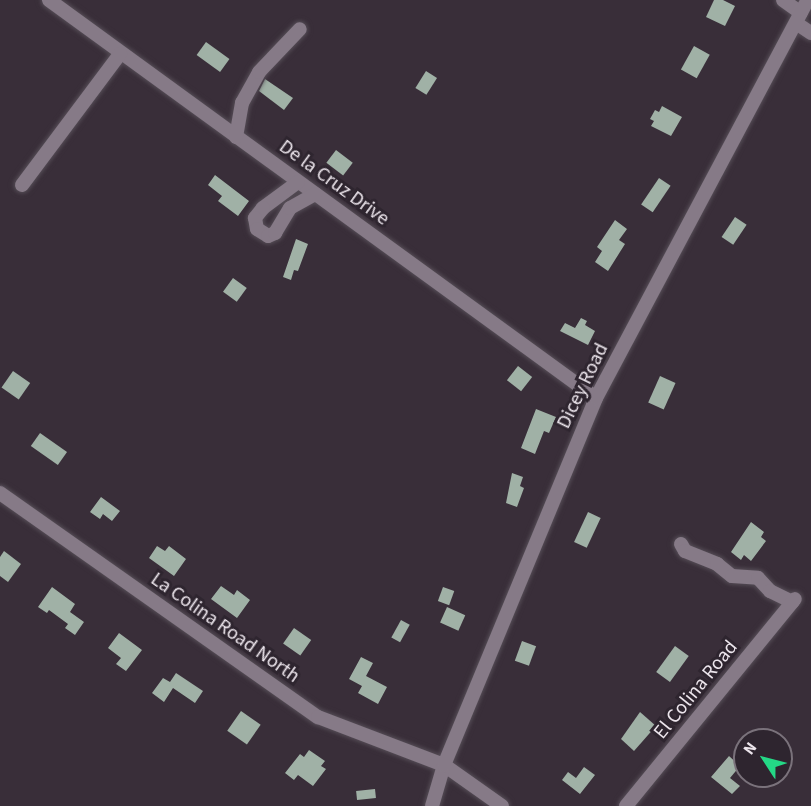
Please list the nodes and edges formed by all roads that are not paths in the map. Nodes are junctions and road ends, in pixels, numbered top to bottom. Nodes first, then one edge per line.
1 (49, 0) edge
2 (783, 0) edge
3 (808, 0) edge
4 (799, 18) junction
5 (300, 29) dead end
6 (811, 33) edge
7 (120, 54) junction
8 (237, 137) junction
9 (298, 182) junction
10 (22, 185) dead end
11 (315, 194) junction
12 (596, 398) junction
13 (0, 493) edge
14 (681, 544) dead end
15 (444, 765) junction
16 (432, 806) edge
17 (502, 806) edge
18 (626, 806) edge

1 - 7 street, De la Cruz Drive
2 - 4 street
3 - 4 street, Dicey Road
4 - 6 street
4 - 12 street, Dicey Road
5 - 8 street
7 - 8 street, De la Cruz Drive
7 - 10 street
8 - 9 street, De la Cruz Drive
9 - 11 street, De la Cruz Drive
9 - 11 street
11 - 12 street, De la Cruz Drive
12 - 15 street, Dicey Road
13 - 15 street, La Colina Road North
14 - 18 street, El Colina Road
15 - 16 street, Dicey Road
15 - 17 street

